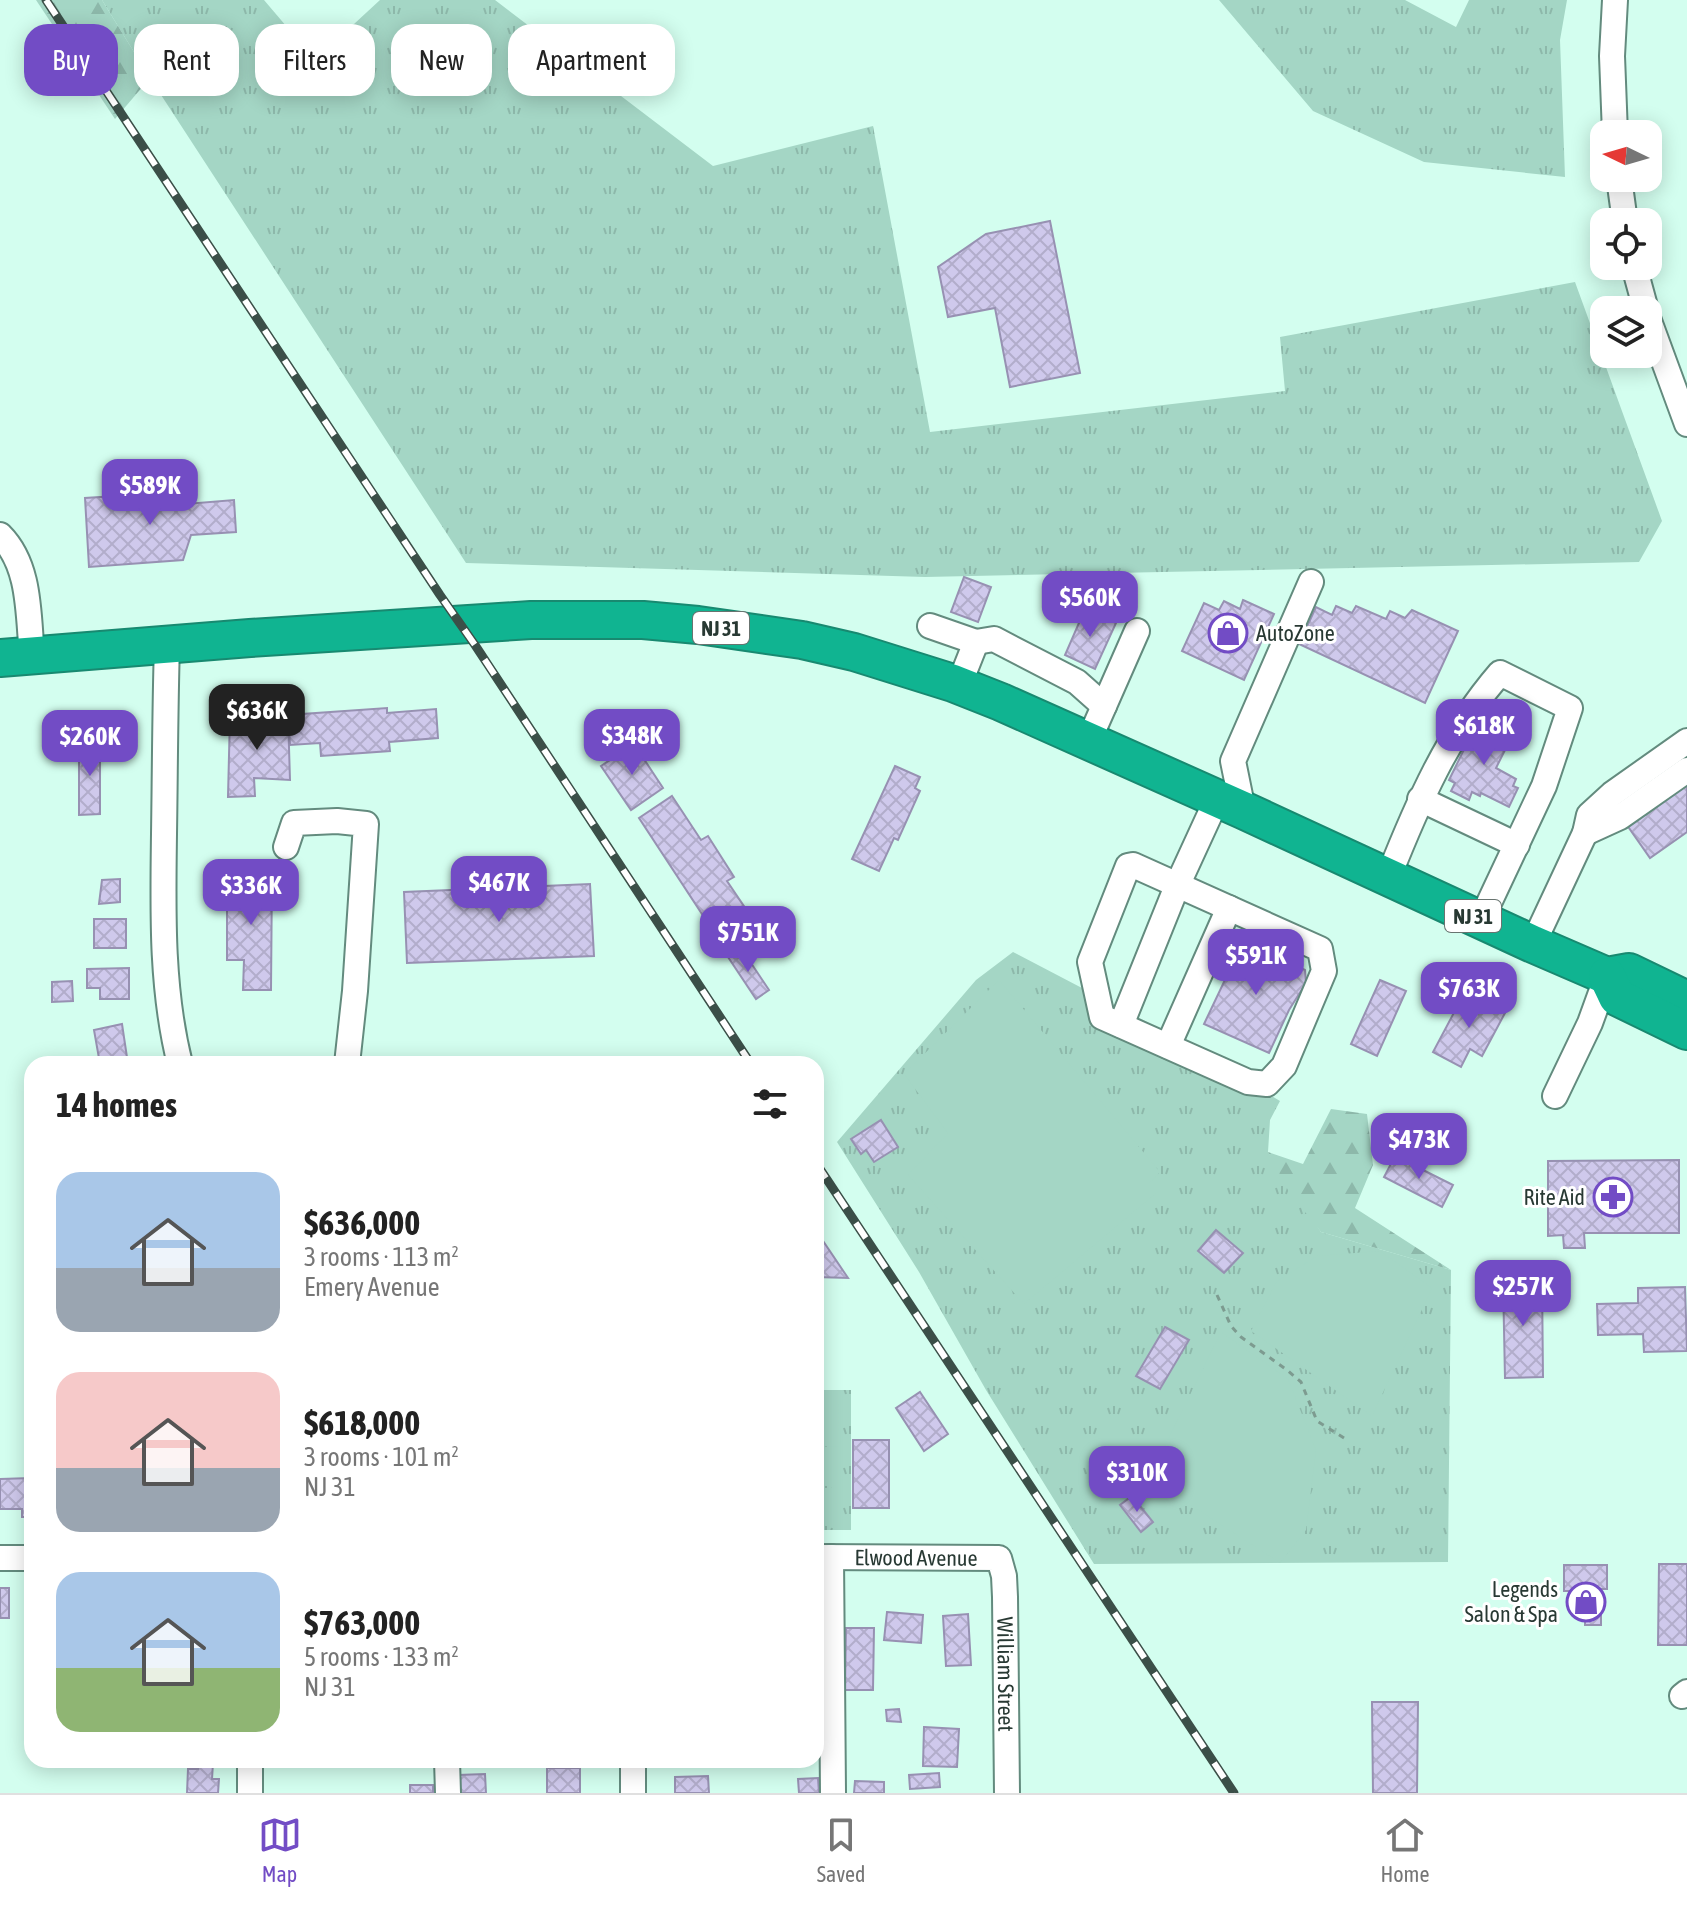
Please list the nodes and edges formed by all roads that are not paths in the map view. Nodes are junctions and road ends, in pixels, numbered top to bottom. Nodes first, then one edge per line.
1 (1615, 0) edge
2 (1614, 120) edge
3 (1662, 356) edge
4 (1687, 424) edge
5 (0, 535) edge
6 (1311, 582) dead end
7 (930, 626) dead end
8 (1137, 631) dead end
9 (976, 642) junction
10 (167, 645) junction
11 (16, 657) edge
12 (959, 685) junction
13 (1104, 706) junction
14 (1089, 740) junction
15 (1687, 741) edge
16 (1687, 758) edge
17 (1233, 761) junction
18 (1687, 770) edge
19 (1218, 799) junction
20 (1420, 799) junction
21 (1585, 833) junction
22 (1517, 845) junction
23 (286, 847) dead end
24 (1388, 878) junction
25 (1177, 886) junction
26 (1229, 908) junction
27 (1481, 920) junction
28 (1533, 944) junction
29 (1607, 976) junction
30 (1687, 1000) edge
31 (1121, 1025) junction
32 (1687, 1031) edge
33 (1168, 1046) junction
34 (178, 1056) edge
35 (348, 1056) edge
36 (1555, 1096) dead end
37 (824, 1557) edge
38 (0, 1558) edge
39 (24, 1558) edge
40 (999, 1558) joint
41 (250, 1768) edge
42 (447, 1768) edge
43 (633, 1768) edge
44 (250, 1793) edge
45 (448, 1793) edge
46 (633, 1793) edge
47 (833, 1793) edge
48 (1007, 1793) edge

1 - 2 street
3 - 4 street
5 - 11 street
6 - 17 street
7 - 9 street
8 - 13 street
9 - 12 street
9 - 13 street
10 - 11 highway, NJ 31
10 - 12 highway, NJ 31
10 - 34 street
12 - 14 highway, NJ 31
13 - 14 street
14 - 19 highway, NJ 31
15 - 21 street
16 - 21 street
17 - 19 street
17 - 19 street
18 - 21 street
19 - 24 highway, NJ 31 / NJ 31
19 - 25 street
20 - 22 street
20 - 22 street
20 - 24 street
21 - 28 street
22 - 27 street
23 - 35 street
24 - 27 highway, NJ 31 / NJ 31
25 - 26 street
25 - 31 street
25 - 31 street
26 - 33 street
26 - 33 street
27 - 28 highway, NJ 31 / NJ 31
28 - 29 highway, NJ 31 / NJ 31
29 - 30 highway, NJ 31 / NJ 31
29 - 32 highway, NJ 31 / NJ 31
29 - 36 street
31 - 33 street
37 - 40 street, Elwood Avenue
37 - 47 street, Elwood Avenue
38 - 39 street
40 - 48 street, William Street
41 - 44 street
42 - 45 street
43 - 46 street

